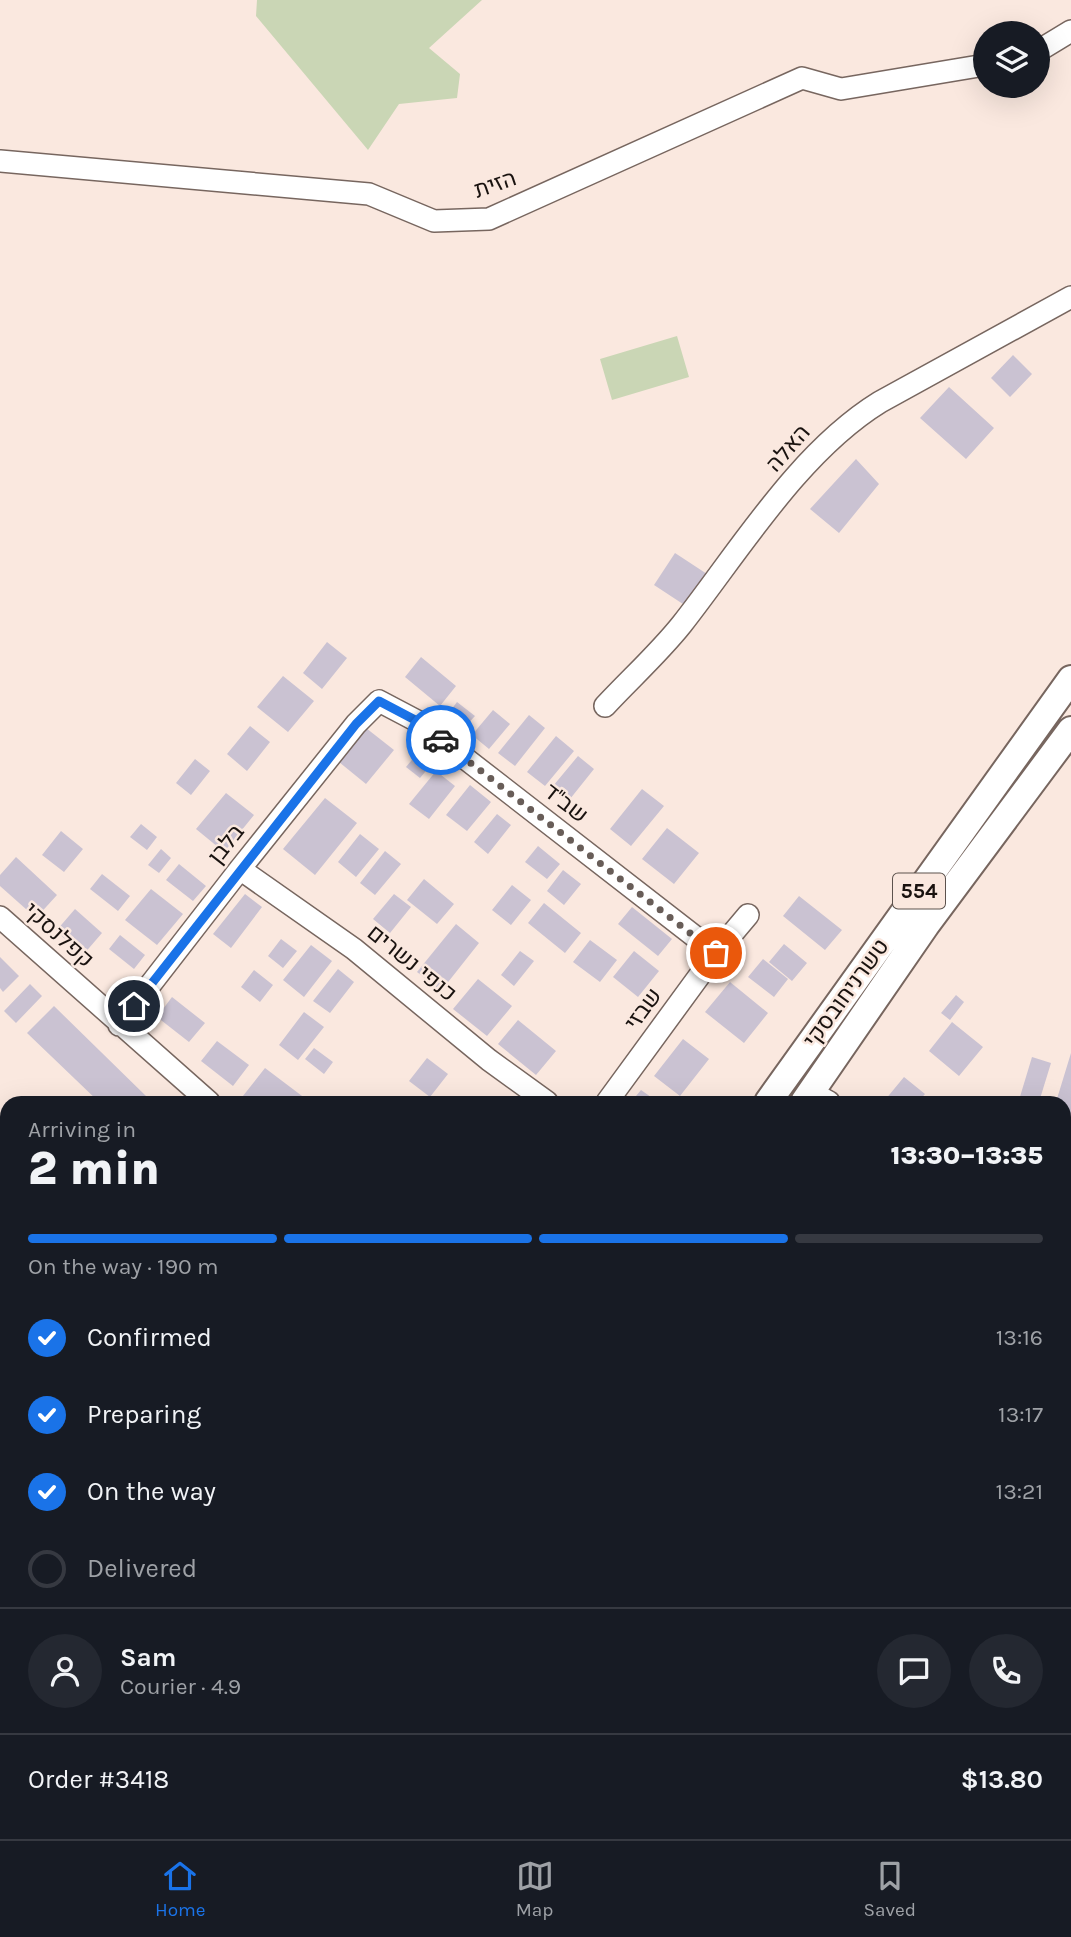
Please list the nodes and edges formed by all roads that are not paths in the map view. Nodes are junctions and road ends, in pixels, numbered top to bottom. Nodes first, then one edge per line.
1 (1071, 31) edge
2 (1050, 44) edge
3 (973, 67) edge
4 (0, 161) edge
5 (1071, 297) edge
6 (1071, 679) edge
7 (379, 701) joint
8 (605, 706) dead end
9 (1071, 730) edge
10 (240, 869) junction
11 (748, 915) dead end
12 (0, 917) edge
13 (716, 953) junction
14 (119, 1025) junction
15 (202, 1096) edge
16 (539, 1096) edge
17 (611, 1096) edge
18 (772, 1096) edge
19 (817, 1096) edge

1 - 2 street
3 - 4 street, הזית
5 - 8 street, האלה
6 - 18 main road, טשרניחובסקי / 554
7 - 10 street, בלבן
7 - 13 street, שב''ד
9 - 19 main road, טשרניחובסקי / 554
10 - 14 street, בלבן
10 - 16 street, כנפי נשרים
11 - 13 street, שבזי
12 - 14 street, קפלנסקי
13 - 17 street, שבזי
14 - 15 street, קפלנסקי

